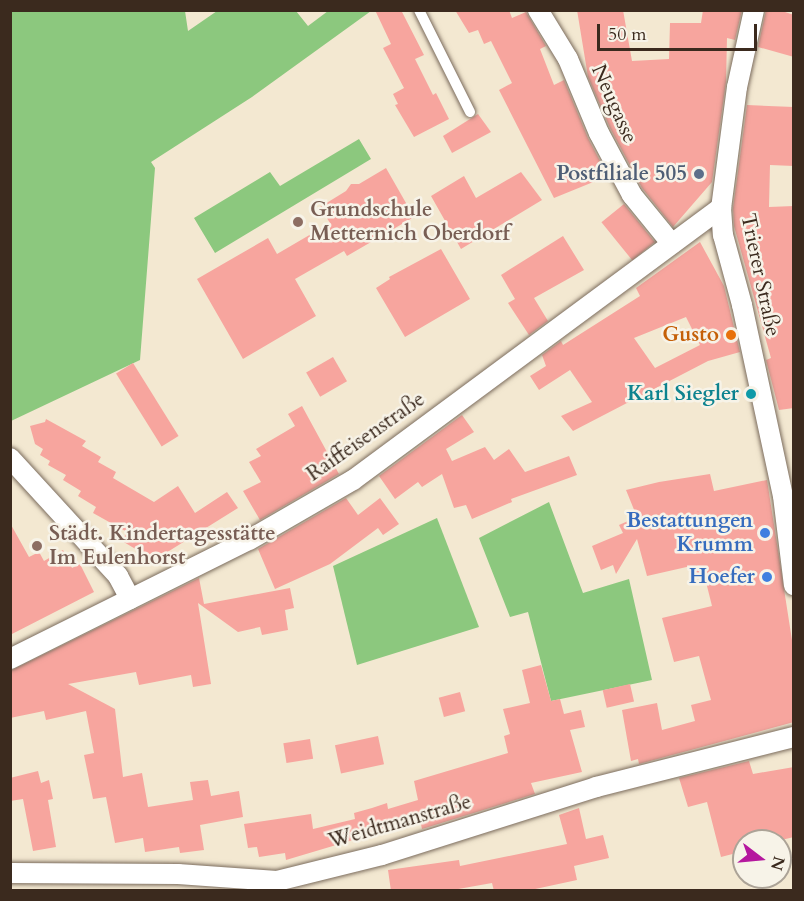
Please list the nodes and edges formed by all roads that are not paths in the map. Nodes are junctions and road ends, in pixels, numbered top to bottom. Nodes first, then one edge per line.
1 (420, 10) edge
2 (538, 10) edge
3 (754, 10) edge
4 (470, 112) dead end
5 (721, 208) junction
6 (672, 244) junction
7 (10, 458) edge
8 (794, 585) edge
9 (130, 599) junction
10 (10, 659) edge
11 (794, 737) edge
12 (10, 873) edge

1 - 4 lane
2 - 6 street, Neugasse
3 - 5 street, Trierer Straße
5 - 6 street, Raiffeisenstraße
5 - 8 street, Trierer Straße
6 - 9 street, Raiffeisenstraße
7 - 9 street
9 - 10 street, Raiffeisenstraße
11 - 12 street, Weidtmanstraße

